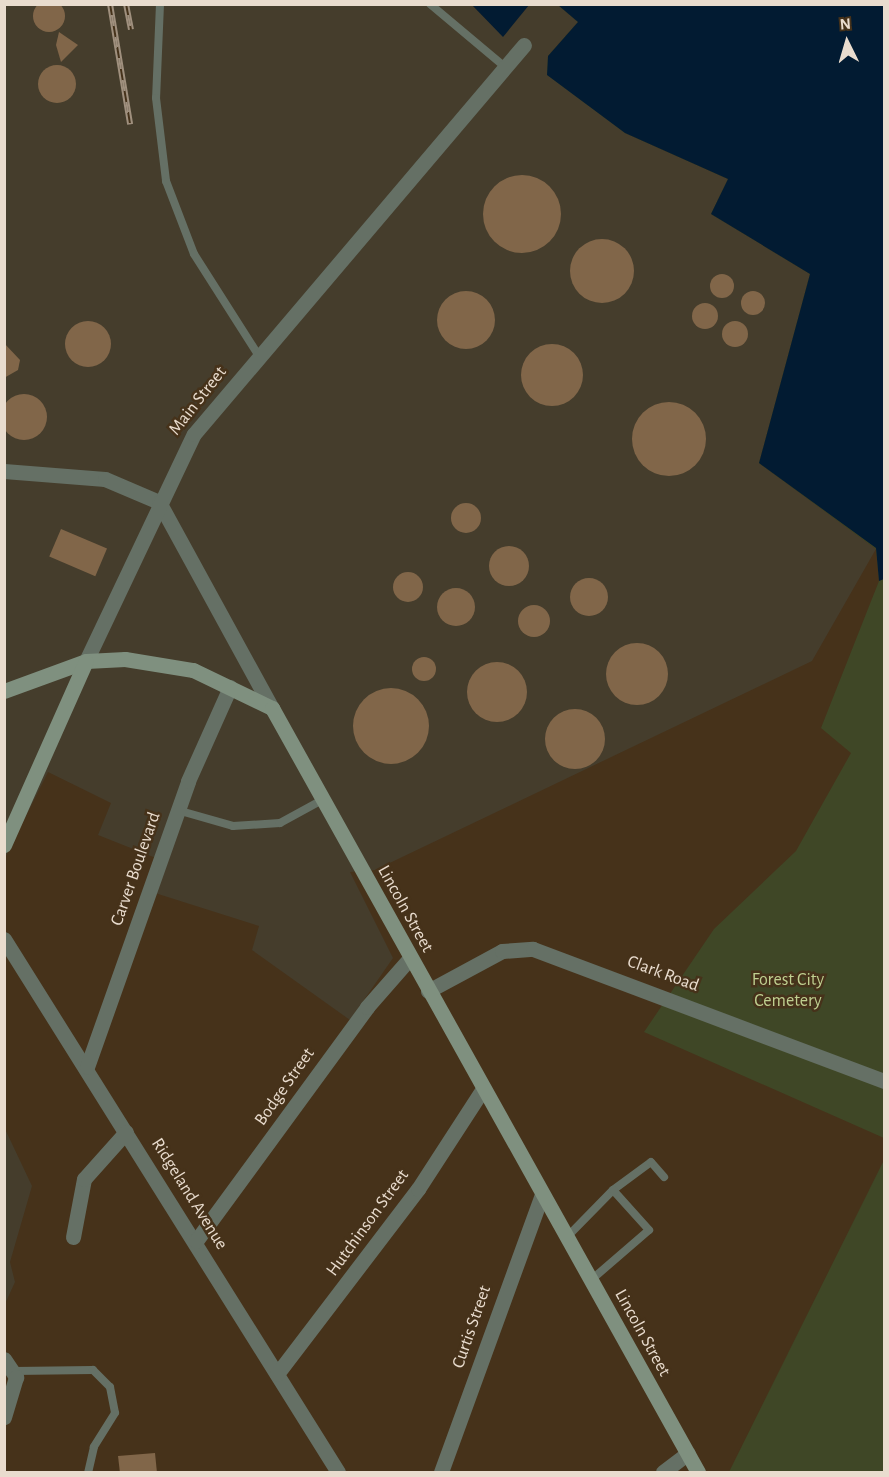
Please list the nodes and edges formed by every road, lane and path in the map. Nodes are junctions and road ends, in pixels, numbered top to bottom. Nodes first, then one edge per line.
1 (160, 4) edge
2 (430, 4) edge
3 (524, 45) dead end
4 (505, 67) junction
5 (259, 356) junction
6 (5, 472) edge
7 (159, 502) junction
8 (86, 661) junction
9 (230, 687) junction
10 (4, 691) edge
11 (272, 708) junction
12 (322, 800) junction
13 (177, 810) junction
14 (4, 844) edge
15 (4, 939) edge
16 (410, 958) junction
17 (428, 991) junction
18 (87, 1067) junction
19 (885, 1081) edge
20 (483, 1089) junction
21 (126, 1132) junction
22 (664, 1178) dead end
23 (613, 1190) junction
24 (542, 1194) junction
25 (73, 1237) dead end
26 (566, 1238) junction
27 (196, 1241) junction
28 (590, 1281) junction
29 (9, 1365) edge
30 (277, 1374) junction
31 (4, 1418) edge
32 (688, 1453) junction
33 (88, 1473) edge
34 (338, 1473) edge
35 (441, 1473) edge
36 (663, 1473) edge
37 (698, 1473) edge

1 - 5 lane
2 - 4 lane
3 - 4 street, Main Street
4 - 5 street, Main Street
5 - 7 street, Main Street
6 - 7 street
7 - 8 street, Main Street
7 - 11 street, Lincoln Street
8 - 9 main road
8 - 10 main road
8 - 14 main road, Main Street
9 - 11 main road
9 - 13 street, Carver Boulevard
11 - 12 main road, Lincoln Street
12 - 13 lane
12 - 16 main road, Lincoln Street
13 - 18 street, Carver Boulevard
15 - 18 street, Ridgeland Avenue
16 - 17 main road, Lincoln Street
16 - 27 street, Bodge Street
17 - 19 street, Clark Road
17 - 20 main road, Lincoln Street
18 - 21 street, Ridgeland Avenue
20 - 24 main road, Lincoln Street
20 - 30 street, Hutchinson Street
21 - 25 street
21 - 27 street, Ridgeland Avenue
22 - 23 lane
23 - 26 lane
23 - 28 lane
24 - 26 main road, Lincoln Street
24 - 35 street, Curtis Street
26 - 28 main road, Lincoln Street
27 - 30 street, Ridgeland Avenue
28 - 32 main road, Lincoln Street
29 - 31 street
29 - 33 lane
30 - 34 street, Ridgeland Avenue
32 - 36 street
32 - 37 main road, Lincoln Street

